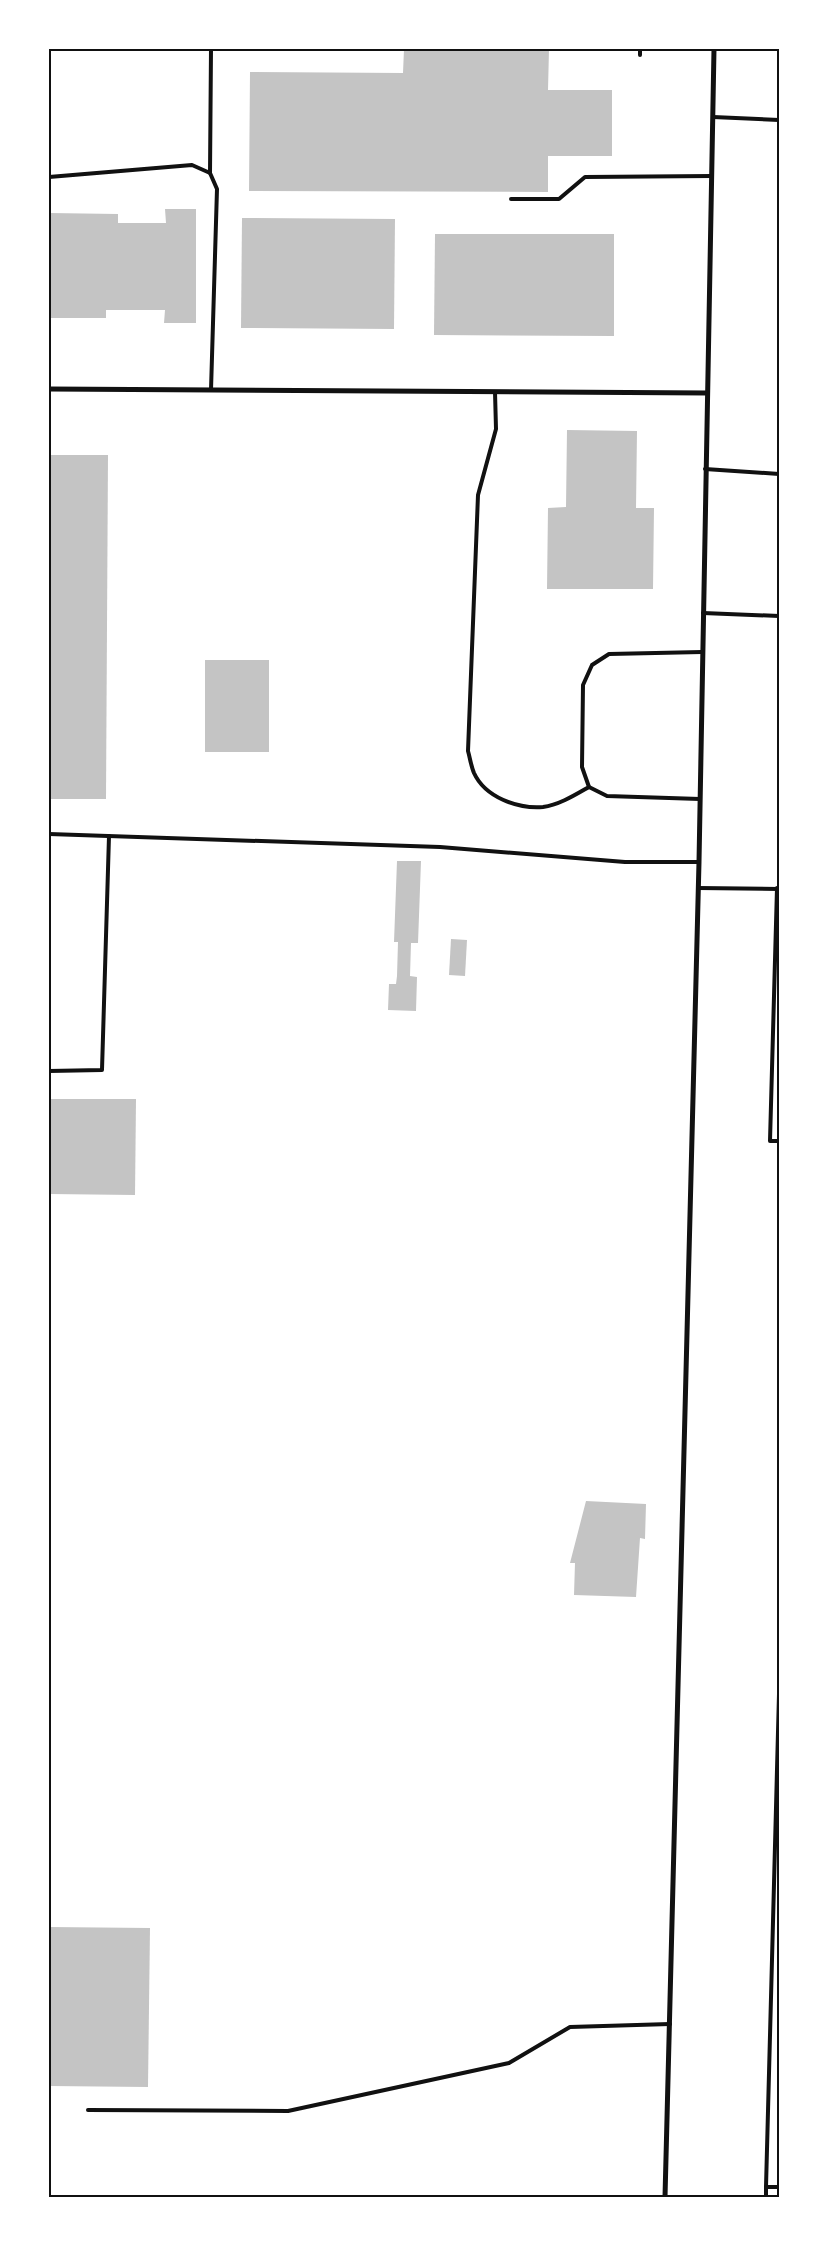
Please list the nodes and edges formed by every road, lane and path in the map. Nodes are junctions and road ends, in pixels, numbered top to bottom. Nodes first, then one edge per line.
1 (211, 49) edge
2 (640, 49) edge
3 (714, 49) edge
4 (640, 55) dead end
5 (713, 117) junction
6 (779, 120) edge
7 (210, 173) junction
8 (712, 176) junction
9 (49, 178) edge
10 (511, 199) dead end
11 (49, 389) edge
12 (211, 390) junction
13 (495, 392) junction
14 (707, 393) junction
15 (705, 469) junction
16 (779, 474) edge
17 (703, 613) junction
18 (779, 616) edge
19 (702, 652) junction
20 (589, 787) junction
21 (700, 799) junction
22 (49, 834) edge
23 (109, 836) junction
24 (699, 862) junction
25 (698, 888) junction
26 (778, 888) edge
27 (49, 1071) edge
28 (779, 1141) edge
29 (779, 1694) edge
30 (670, 2024) junction
31 (88, 2110) dead end
32 (766, 2187) junction
33 (779, 2187) edge
34 (665, 2197) edge
35 (766, 2197) edge

1 - 7 lane
2 - 4 lane
3 - 5 street
5 - 6 lane
5 - 8 street
7 - 9 lane
7 - 12 lane
8 - 10 lane
8 - 14 street
11 - 12 street
12 - 13 street
13 - 14 street
13 - 20 lane
14 - 15 street
15 - 16 lane
15 - 17 street
17 - 18 lane
17 - 19 street
19 - 20 lane
19 - 21 street
20 - 21 lane
21 - 24 street
22 - 23 lane
23 - 24 lane
23 - 27 lane
24 - 25 street
25 - 26 lane
25 - 30 street
26 - 28 lane
29 - 32 lane
30 - 31 lane
30 - 34 street
32 - 33 lane
32 - 35 lane

